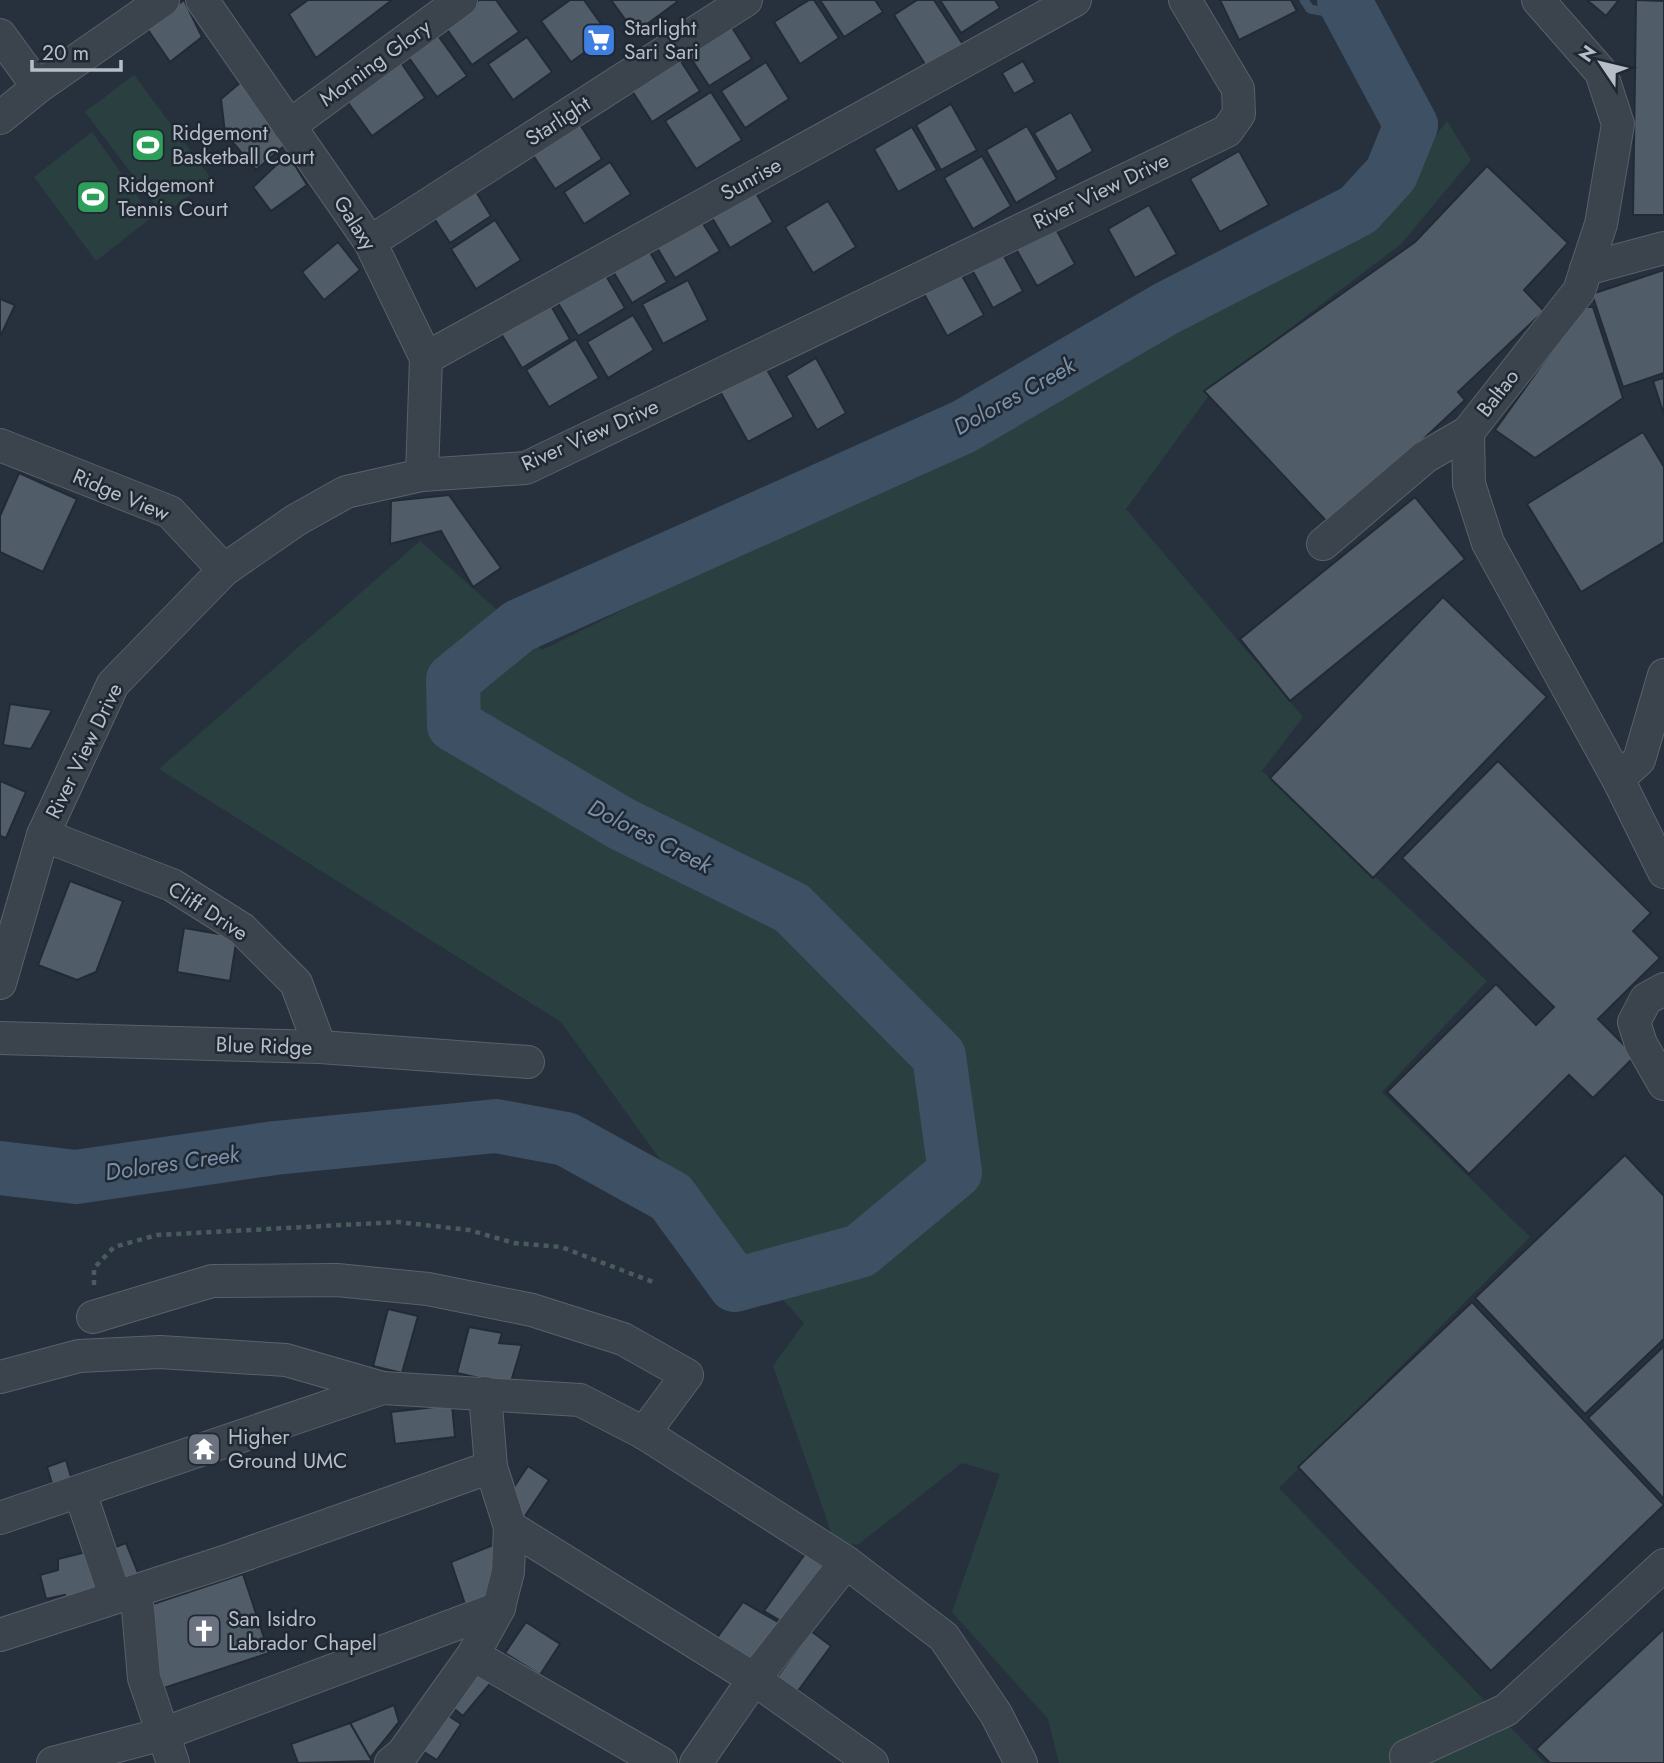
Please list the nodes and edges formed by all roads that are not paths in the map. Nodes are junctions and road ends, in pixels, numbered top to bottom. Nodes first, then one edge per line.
1 (163, 0) edge
2 (202, 0) edge
3 (461, 0) edge
4 (746, 0) edge
5 (1075, 0) edge
6 (1185, 0) edge
7 (1538, 0) edge
8 (0, 35) edge
9 (38, 88) junction
10 (0, 118) edge
11 (289, 126) junction
12 (370, 242) junction
13 (1664, 248) edge
14 (1586, 269) junction
15 (426, 358) junction
16 (1468, 432) junction
17 (0, 446) edge
18 (422, 475) junction
19 (1323, 544) dead end
20 (224, 570) junction
21 (1664, 674) edge
22 (1640, 766) edge
23 (43, 835) junction
24 (1664, 872) edge
25 (0, 983) edge
26 (1664, 989) edge
27 (0, 1038) edge
28 (320, 1047) junction
29 (528, 1062) dead end
30 (1664, 1084) edge
31 (93, 1317) road end
32 (0, 1377) edge
33 (383, 1388) junction
34 (485, 1393) junction
35 (644, 1433) junction
36 (491, 1467) junction
37 (80, 1493) junction
38 (0, 1518) edge
39 (510, 1527) junction
40 (846, 1562) junction
41 (1664, 1565) edge
42 (127, 1602) junction
43 (499, 1608) junction
44 (0, 1634) edge
45 (473, 1655) junction
46 (754, 1679) junction
47 (168, 1749) edge
48 (1406, 1756) dead end
49 (404, 1760) edge
50 (53, 1763) edge
51 (661, 1763) edge
52 (696, 1763) edge
53 (872, 1763) edge
54 (1021, 1763) edge

1 - 9 street
2 - 11 street, Galaxy
3 - 11 street, Morning Glory
4 - 12 street, Starlight
5 - 15 street, Sunrise
6 - 18 street, River View Drive
7 - 14 street, Baltao
8 - 9 street
9 - 10 street
11 - 12 street, Galaxy
12 - 15 street, Galaxy
13 - 14 street
14 - 16 street, Baltao
15 - 18 street, Galaxy
16 - 19 street
16 - 22 street, Baltao
17 - 20 street, Ridge View
18 - 20 street, River View Drive
20 - 23 street, River View Drive
21 - 22 street
22 - 24 street, Baltao
23 - 25 street, River View Drive
23 - 28 street, Cliff Drive
26 - 30 street
27 - 28 street, Blue Ridge
28 - 29 street, Blue Ridge
31 - 35 street
32 - 33 street
33 - 34 street
33 - 37 street
34 - 35 street
34 - 36 street
35 - 40 street
36 - 39 street
36 - 42 street
37 - 38 street
37 - 42 street
39 - 43 street
39 - 46 street
40 - 46 street
40 - 54 street
41 - 48 street
42 - 44 street
42 - 47 street
43 - 45 street
43 - 47 street
45 - 49 street
45 - 51 street
46 - 52 street
46 - 53 street
47 - 50 street

